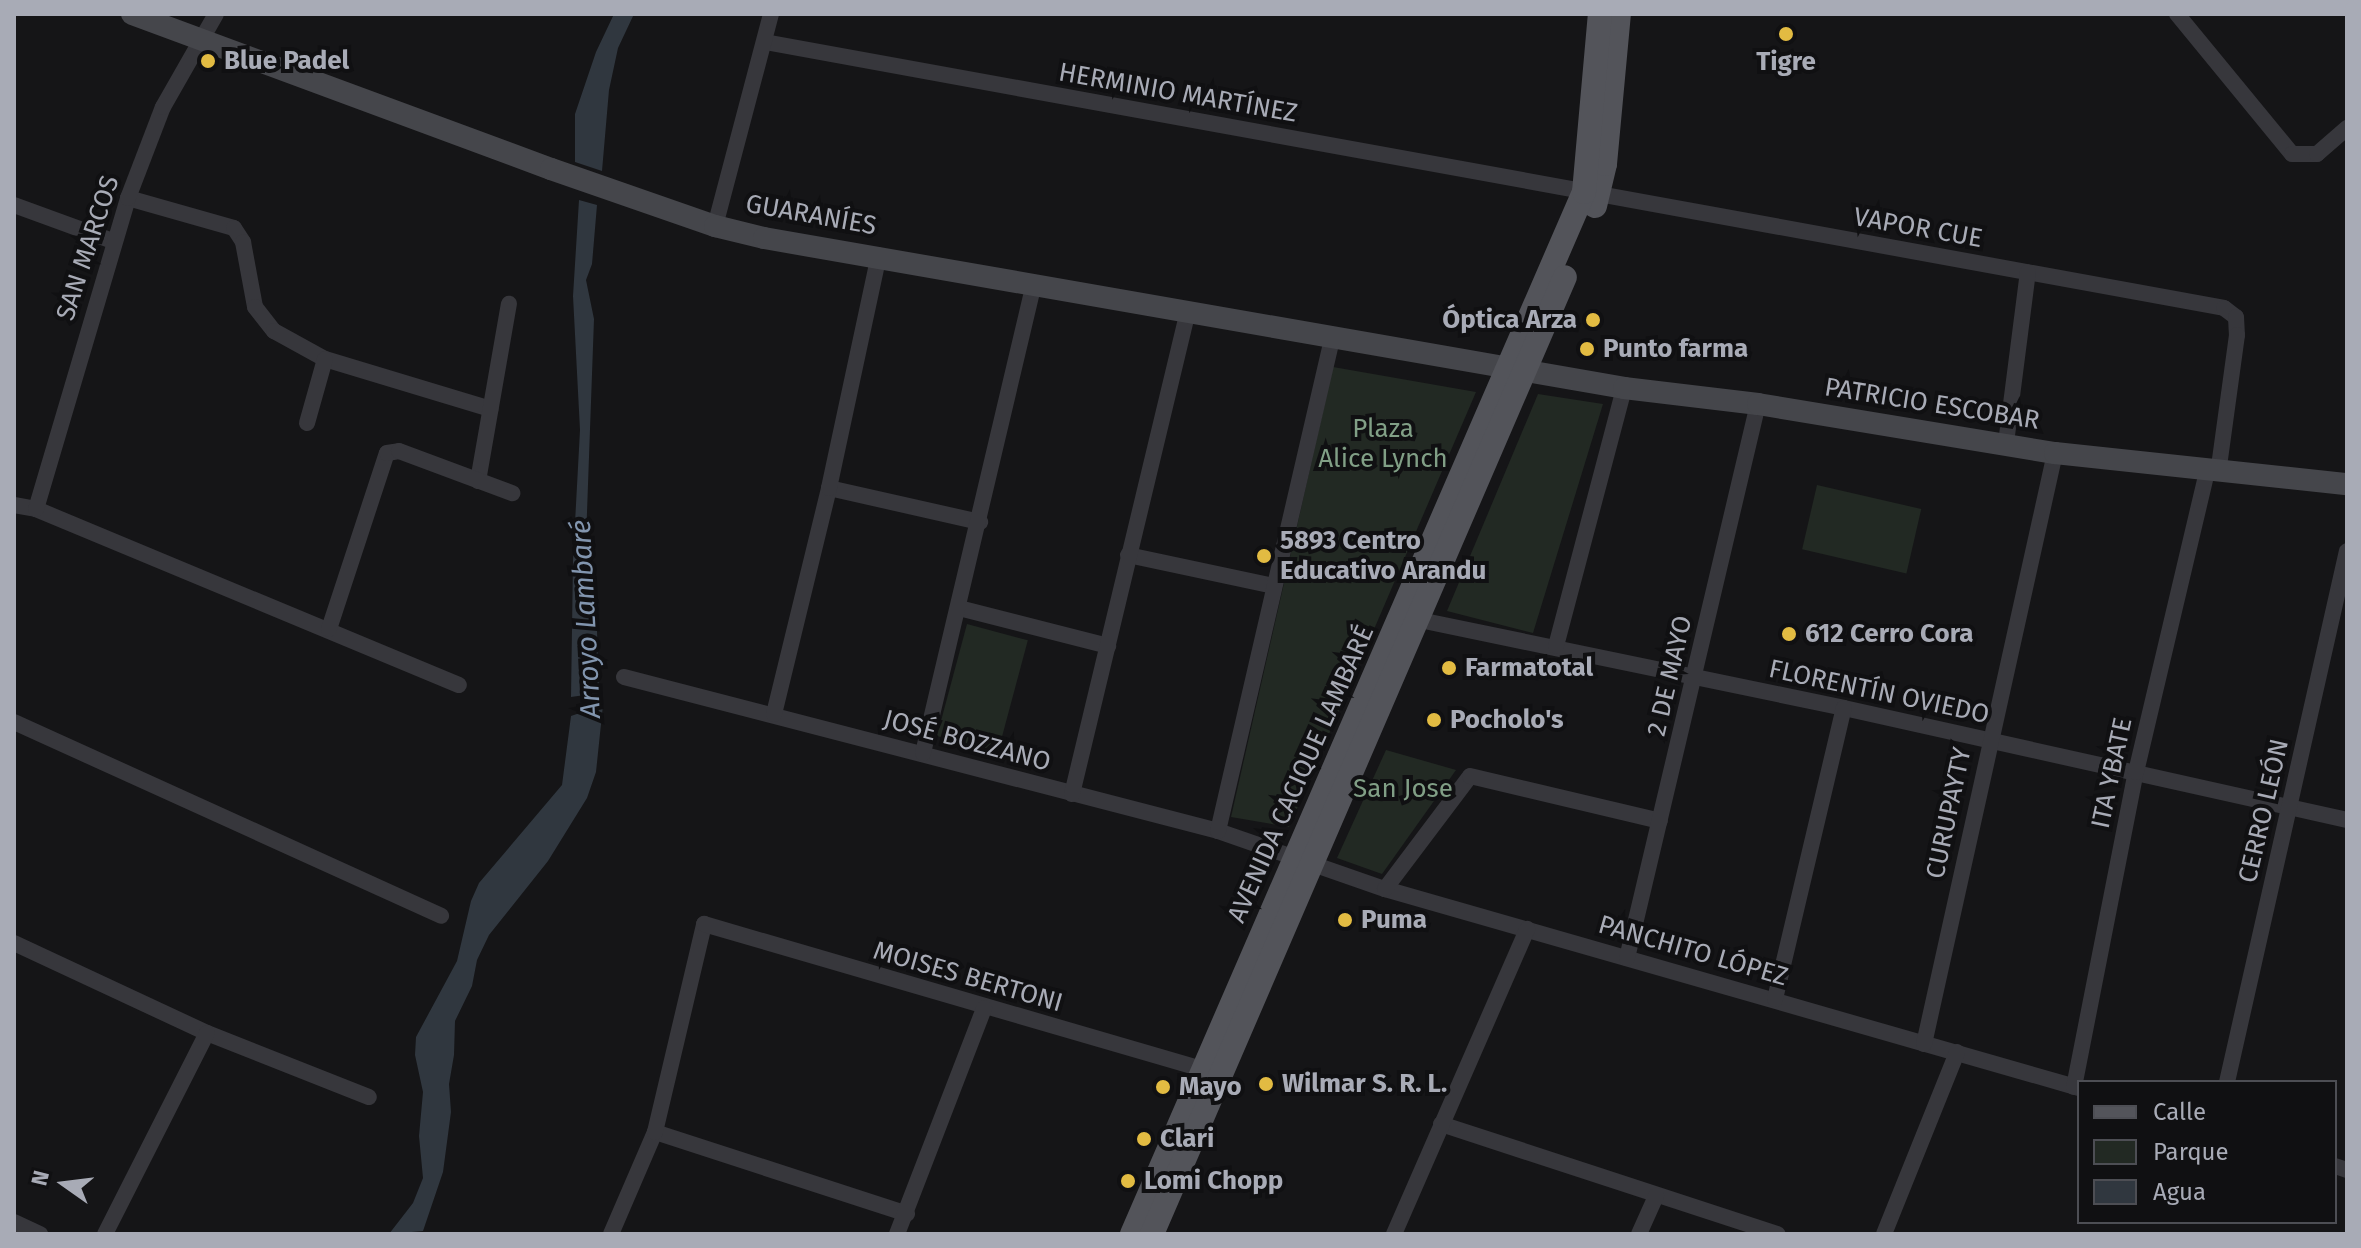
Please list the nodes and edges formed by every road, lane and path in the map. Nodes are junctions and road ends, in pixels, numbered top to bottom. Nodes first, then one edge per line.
1 (132, 14) edge
2 (216, 14) edge
3 (771, 14) edge
4 (1600, 14) edge
5 (1619, 14) edge
6 (2177, 14) edge
7 (202, 40) junction
8 (765, 42) junction
9 (2347, 128) edge
10 (1592, 193) junction
11 (128, 198) junction
12 (14, 205) edge
13 (715, 226) junction
14 (113, 241) junction
15 (879, 255) junction
16 (2028, 272) junction
17 (1034, 283) junction
18 (509, 304) dead end
19 (1188, 312) junction
20 (2238, 322) joint
21 (1333, 335) junction
22 (325, 359) junction
23 (1518, 368) junction
24 (1624, 388) junction
25 (1758, 404) junction
26 (491, 409) junction
27 (307, 423) dead end
28 (2006, 443) junction
29 (2055, 453) junction
30 (2212, 472) junction
31 (478, 481) junction
32 (2347, 484) edge
33 (829, 488) junction
34 (512, 493) dead end
35 (14, 505) edge
36 (36, 509) junction
37 (980, 522) junction
38 (2347, 551) edge
39 (1128, 555) junction
40 (1274, 586) junction
41 (959, 608) junction
42 (1410, 618) junction
43 (329, 629) junction
44 (1108, 646) junction
45 (1556, 646) junction
46 (624, 677) dead end
47 (1695, 677) junction
48 (459, 685) dead end
49 (1844, 708) junction
50 (774, 714) junction
51 (14, 722) edge
52 (1989, 740) junction
53 (923, 753) junction
54 (2136, 772) junction
55 (1072, 794) junction
56 (2291, 806) junction
57 (2347, 820) edge
58 (1660, 821) junction
59 (1218, 831) junction
60 (1304, 861) junction
61 (1385, 889) junction
62 (441, 916) dead end
63 (1527, 929) junction
64 (14, 943) edge
65 (1627, 958) junction
66 (1775, 999) junction
67 (984, 1008) junction
68 (207, 1033) junction
69 (1924, 1044) junction
70 (1957, 1052) junction
71 (1212, 1072) junction
72 (2078, 1080) edge
73 (2227, 1080) edge
74 (2076, 1088) edge
75 (369, 1097) dead end
76 (1441, 1124) junction
77 (655, 1132) junction
78 (1656, 1196) junction
79 (907, 1214) junction
80 (14, 1222) edge
81 (40, 1234) edge
82 (105, 1234) edge
83 (611, 1234) edge
84 (897, 1234) edge
85 (1132, 1234) edge
86 (1152, 1234) edge
87 (1394, 1234) edge
88 (1639, 1234) edge
89 (1777, 1234) edge
90 (1884, 1234) edge

1 - 7 street, GUARANÍES
2 - 7 street, SAN MARCOS
3 - 8 street
4 - 10 main road, AVENIDA CACIQUE LAMBARÉ
5 - 10 main road, AVENIDA CACIQUE LAMBARÉ
6 - 9 street
7 - 11 street, SAN MARCOS
7 - 13 street, GUARANÍES
8 - 10 street, HERMINIO MARTÍNEZ
8 - 13 street
10 - 16 street, VAPOR CUE
10 - 23 main road, AVENIDA CACIQUE LAMBARÉ
11 - 14 street, SAN MARCOS
11 - 22 street
12 - 14 street
13 - 15 street, GUARANÍES
14 - 36 street, SAN MARCOS
15 - 17 street, GUARANÍES
15 - 33 street
16 - 20 street, VAPOR CUE
16 - 28 street
17 - 19 street, GUARANÍES
17 - 37 street
18 - 26 street
19 - 21 street, GUARANÍES
19 - 39 street
20 - 30 street, ITA YBATE
21 - 23 street, GUARANÍES
21 - 40 street
22 - 26 street
22 - 27 street
23 - 24 street, PATRICIO ESCOBAR
23 - 42 main road, AVENIDA CACIQUE LAMBARÉ
24 - 25 street, PATRICIO ESCOBAR
24 - 45 street
25 - 28 street, PATRICIO ESCOBAR
25 - 47 street, 2 DE MAYO
26 - 31 street
28 - 29 street, PATRICIO ESCOBAR
29 - 30 street, PATRICIO ESCOBAR
29 - 52 street, CURUPAYTY
30 - 32 street, PATRICIO ESCOBAR
30 - 54 street, ITA YBATE
31 - 34 street
31 - 43 street
33 - 37 street
33 - 50 street
35 - 36 street
36 - 43 street
37 - 41 street
38 - 56 street, CERRO LEÓN
39 - 40 street
39 - 44 street
40 - 59 street
41 - 44 street
41 - 53 street
42 - 45 street, FLORENTÍN OVIEDO
42 - 60 main road, AVENIDA CACIQUE LAMBARÉ
43 - 48 street
44 - 55 street
45 - 47 street, FLORENTÍN OVIEDO
46 - 50 street, JOSÉ BOZZANO
47 - 49 street, FLORENTÍN OVIEDO
47 - 58 street, 2 DE MAYO
49 - 52 street, FLORENTÍN OVIEDO
49 - 66 street
50 - 53 street, JOSÉ BOZZANO
51 - 62 street
52 - 54 street, FLORENTÍN OVIEDO
52 - 69 street, CURUPAYTY
53 - 55 street, JOSÉ BOZZANO
54 - 56 street, FLORENTÍN OVIEDO
54 - 72 street, ITA YBATE
55 - 59 street, JOSÉ BOZZANO
56 - 57 street, FLORENTÍN OVIEDO
56 - 73 street, CERRO LEÓN
58 - 61 street
58 - 65 street, 2 DE MAYO
59 - 60 street, JOSÉ BOZZANO
60 - 61 street, PANCHITO LÓPEZ
60 - 71 main road, AVENIDA CACIQUE LAMBARÉ
61 - 63 street, PANCHITO LÓPEZ
63 - 65 street, PANCHITO LÓPEZ
63 - 76 street
64 - 68 street
65 - 66 street, PANCHITO LÓPEZ
66 - 69 street, PANCHITO LÓPEZ
67 - 71 street, MOISES BERTONI
67 - 77 street, MOISES BERTONI
67 - 79 street
68 - 75 street
68 - 82 street
69 - 70 street, PANCHITO LÓPEZ
70 - 74 street, PANCHITO LÓPEZ
70 - 90 street
71 - 85 main road, AVENIDA CACIQUE LAMBARÉ
71 - 86 main road, AVENIDA CACIQUE LAMBARÉ
76 - 78 street
76 - 87 street
77 - 79 street
77 - 83 street
78 - 88 street
78 - 89 street
79 - 84 street
80 - 81 street

